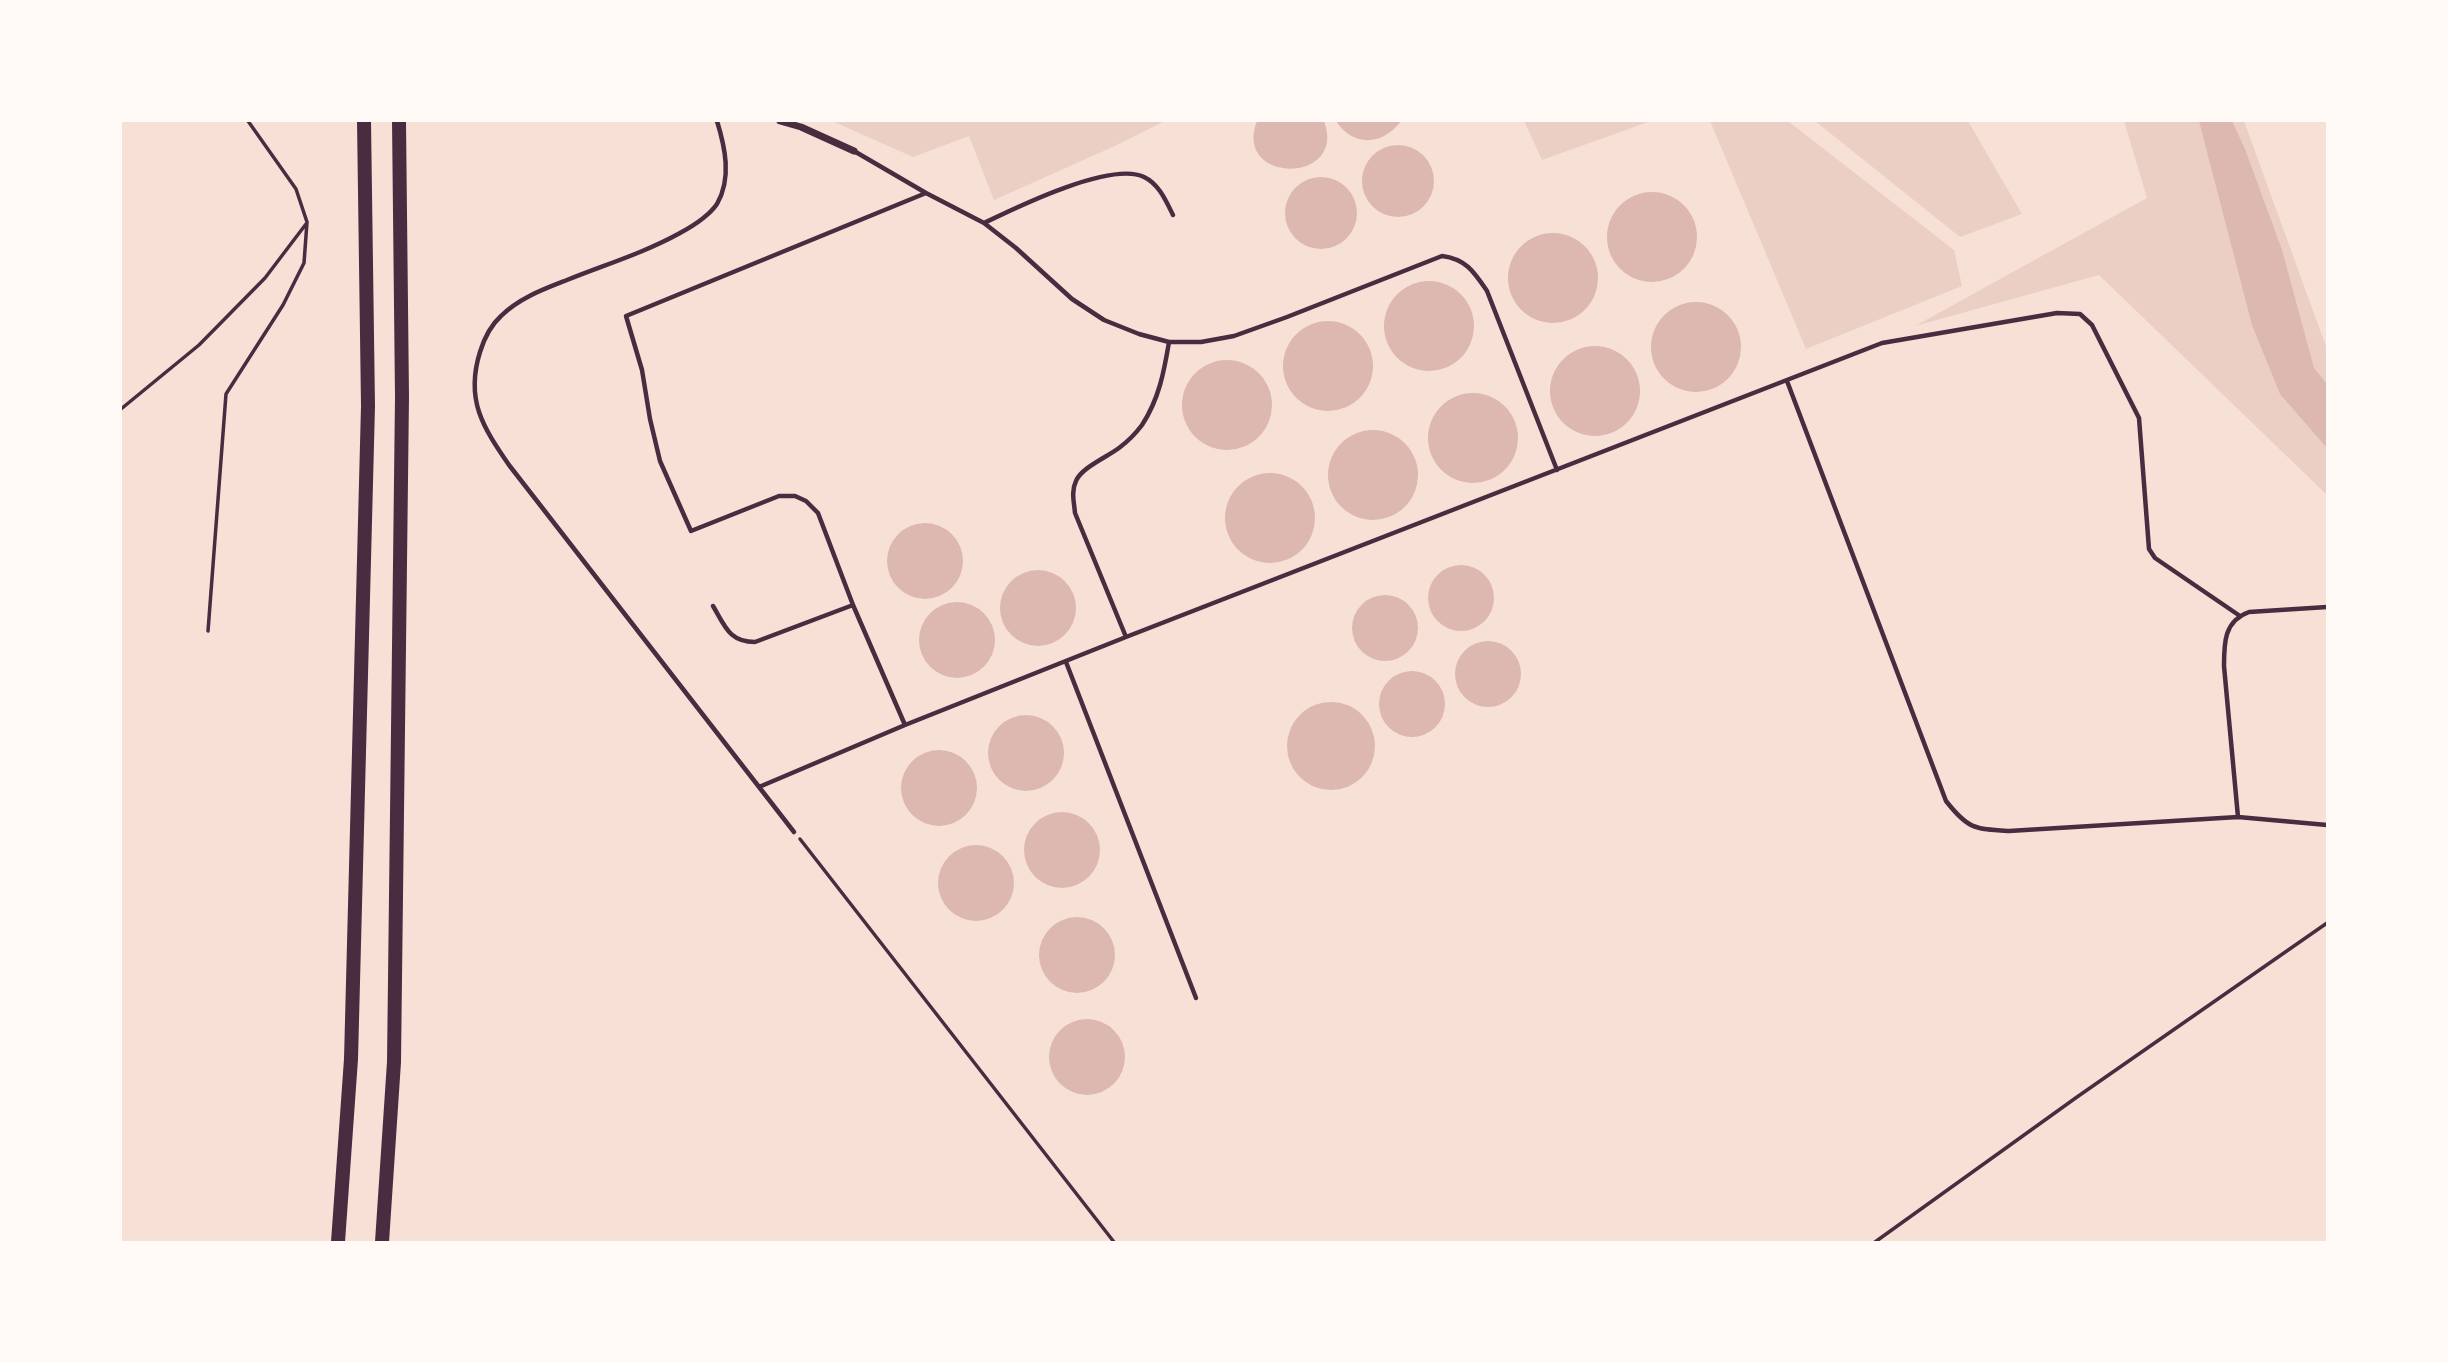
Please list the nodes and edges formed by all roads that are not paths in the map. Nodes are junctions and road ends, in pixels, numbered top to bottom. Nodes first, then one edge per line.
1 (364, 121) edge
2 (399, 121) edge
3 (717, 121) edge
4 (780, 121) edge
5 (854, 151) joint
6 (926, 193) junction
7 (1173, 215) dead end
8 (984, 223) junction
9 (1169, 342) junction
10 (1787, 382) junction
11 (1557, 470) junction
12 (853, 605) junction
13 (713, 606) dead end
14 (2327, 607) edge
15 (2240, 616) junction
16 (1126, 637) junction
17 (1066, 662) junction
18 (905, 725) junction
19 (759, 787) junction
20 (2238, 817) junction
21 (2327, 825) edge
22 (794, 832) road end
23 (1196, 998) dead end
24 (338, 1242) edge
25 (382, 1242) edge

1 - 24 highway
2 - 25 highway
3 - 19 lane
4 - 5 street
5 - 6 lane
6 - 8 lane
6 - 12 lane
7 - 8 lane
8 - 9 lane
9 - 11 lane
9 - 16 lane
10 - 11 lane
10 - 15 lane
10 - 20 lane
11 - 16 lane
12 - 13 lane
12 - 18 lane
14 - 15 lane
15 - 20 lane
16 - 17 lane
17 - 18 lane
17 - 23 lane
18 - 19 lane
19 - 22 lane
20 - 21 lane

